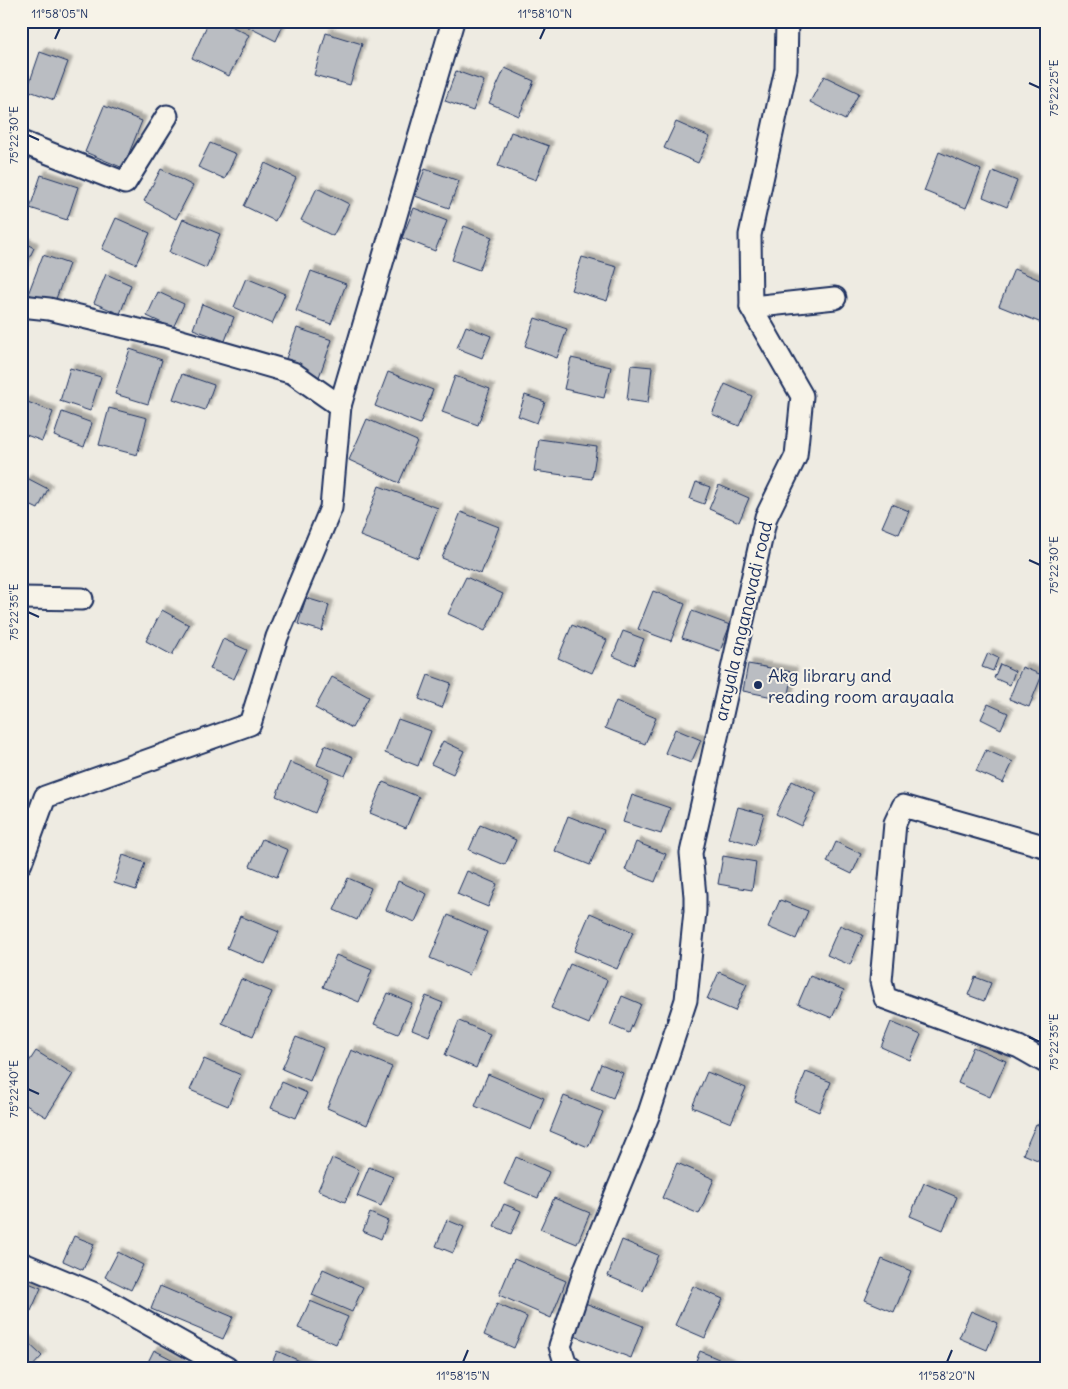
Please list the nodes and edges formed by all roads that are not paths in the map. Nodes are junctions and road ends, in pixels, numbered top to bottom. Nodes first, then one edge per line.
1 (453, 21) edge
2 (787, 21) edge
3 (166, 116) dead end
4 (21, 142) edge
5 (835, 298) dead end
6 (21, 306) edge
7 (751, 307) junction
8 (340, 406) junction
9 (21, 598) edge
10 (82, 599) dead end
11 (1047, 847) edge
12 (21, 863) edge
13 (1047, 1063) edge
14 (21, 1263) edge
15 (227, 1368) edge
16 (571, 1368) edge

1 - 8 street
2 - 7 street, arayala anganavadi road
3 - 4 street
5 - 7 street
6 - 8 street
7 - 16 street, arayala anganavadi road
8 - 12 street
9 - 10 street
11 - 13 street
14 - 15 street

